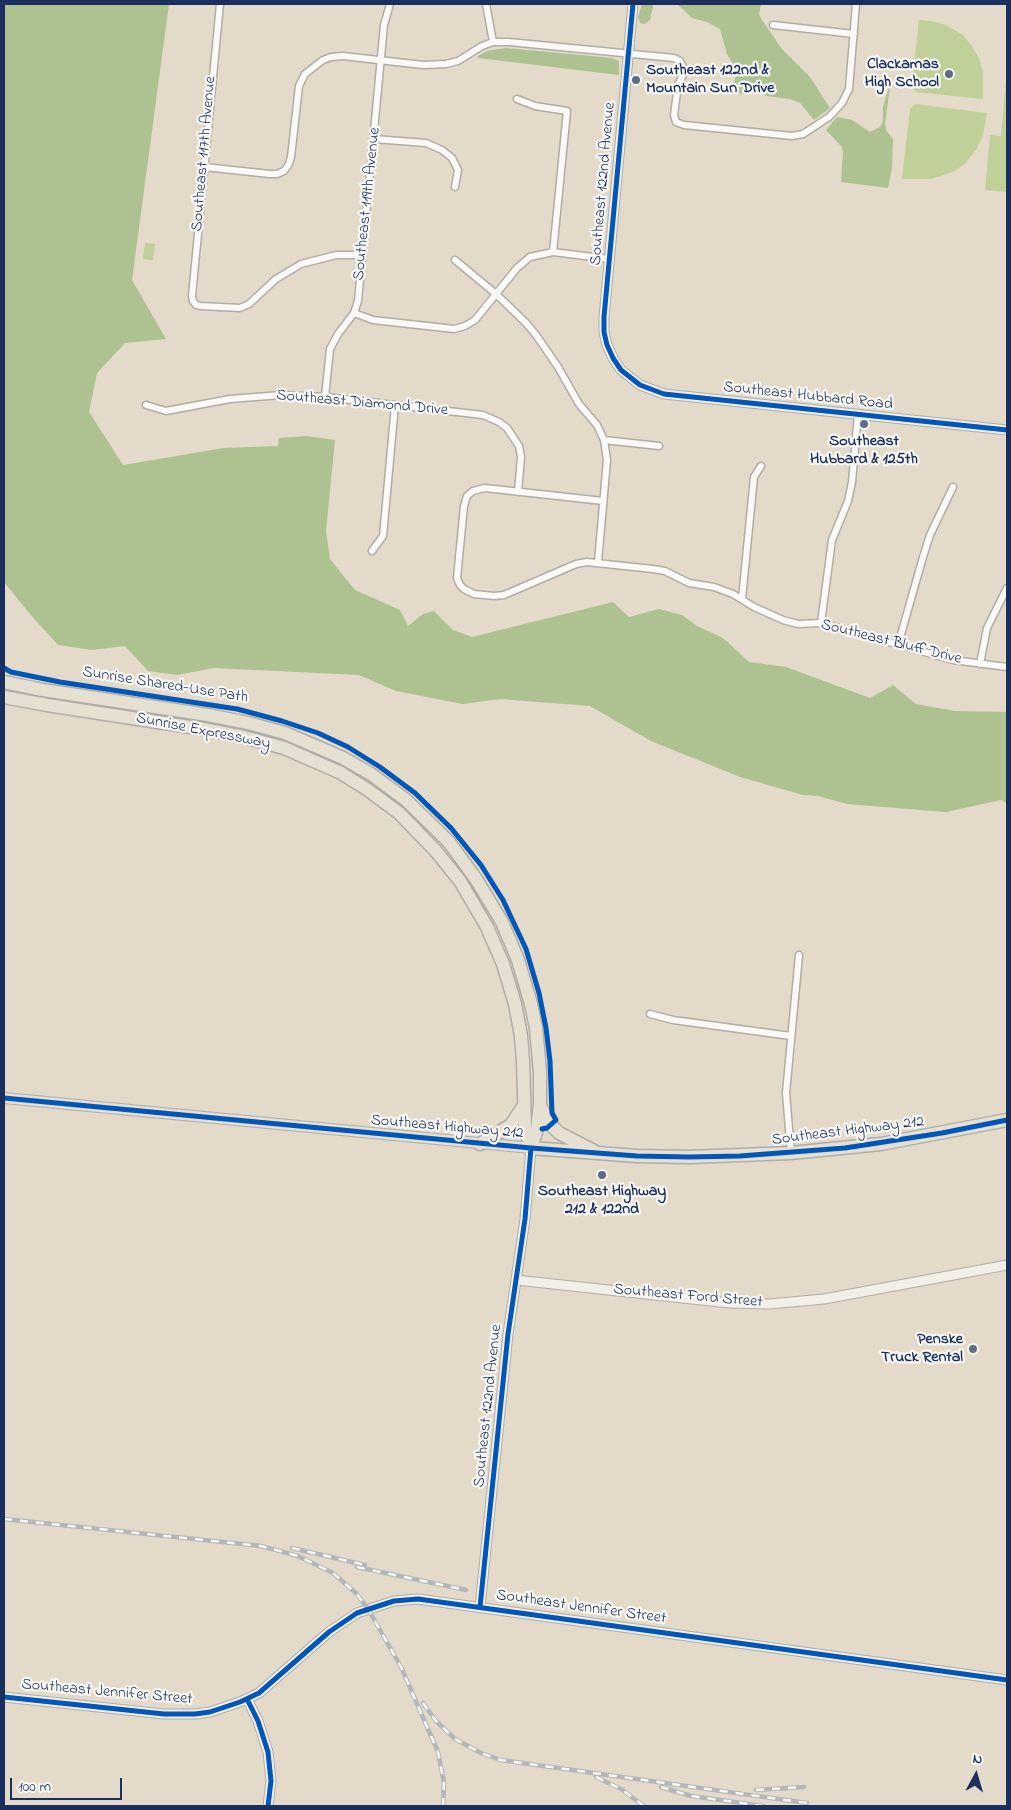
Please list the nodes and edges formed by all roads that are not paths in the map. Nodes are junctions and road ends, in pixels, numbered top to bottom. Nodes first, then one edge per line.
1 (220, 4) edge
2 (390, 4) edge
3 (486, 4) edge
4 (633, 4) edge
5 (856, 4) edge
6 (773, 26) dead end
7 (854, 34) junction
8 (493, 42) junction
9 (628, 54) junction
10 (381, 60) junction
11 (517, 100) dead end
12 (374, 139) junction
13 (204, 167) junction
14 (455, 187) dead end
15 (554, 252) junction
16 (363, 255) junction
17 (609, 258) junction
18 (455, 260) dead end
19 (496, 294) junction
20 (354, 313) junction
21 (617, 364) joint
22 (325, 397) junction
23 (146, 405) dead end
24 (395, 405) junction
25 (858, 414) junction
26 (1007, 430) edge
27 (604, 440) junction
28 (659, 446) dead end
29 (761, 466) dead end
30 (953, 487) dead end
31 (518, 492) junction
32 (603, 501) junction
33 (372, 551) dead end
34 (598, 562) junction
35 (1007, 588) edge
36 (742, 599) junction
37 (821, 623) junction
38 (898, 645) junction
39 (980, 664) junction
40 (1007, 667) edge
41 (4, 682) edge
42 (4, 697) edge
43 (799, 955) dead end
44 (650, 1014) dead end
45 (791, 1036) junction
46 (4, 1098) edge
47 (540, 1105) junction
48 (524, 1106) junction
49 (1007, 1120) edge
50 (480, 1144) junction
51 (532, 1148) junction
52 (598, 1153) junction
53 (791, 1153) junction
54 (1007, 1265) edge
55 (516, 1280) junction
56 (480, 1607) junction
57 (1007, 1680) edge
58 (4, 1697) edge
59 (247, 1699) junction
60 (268, 1806) edge

1 - 13 street, Southeast 117th Avenue
2 - 10 street, Southeast 119th Avenue
3 - 8 street
4 - 9 main road, Southeast 122nd Avenue
5 - 7 street
6 - 7 street
7 - 9 street
8 - 9 street
8 - 10 street
9 - 17 main road, Southeast 122nd Avenue
10 - 12 street, Southeast 119th Avenue
10 - 13 street
11 - 15 street
12 - 14 street
12 - 16 street, Southeast 119th Avenue
13 - 16 street, Southeast 117th Avenue
15 - 17 street
15 - 19 street
16 - 20 street, Southeast 119th Avenue
17 - 21 main road, Southeast 122nd Avenue
18 - 19 street
19 - 20 street
19 - 27 street
20 - 22 street, Southeast 119th Avenue
21 - 25 main road, Southeast Hubbard Road
22 - 23 street, Southeast Diamond Drive
22 - 24 street, Southeast Diamond Drive
24 - 31 street, Southeast Diamond Drive
24 - 33 street
25 - 26 main road, Southeast Hubbard Road
25 - 37 street
27 - 28 street
27 - 32 street
29 - 36 street
30 - 38 street
31 - 32 street
31 - 34 street, Southeast Bluff Drive
32 - 34 street
34 - 36 street, Southeast Bluff Drive
35 - 39 street
36 - 37 street, Southeast Bluff Drive
37 - 38 street, Southeast Bluff Drive
38 - 39 street, Southeast Bluff Drive
39 - 40 street, Southeast Bluff Drive
41 - 47 highway, Sunrise Expressway
42 - 48 highway, Sunrise Expressway
43 - 45 street
44 - 45 street
45 - 53 street
46 - 50 main road, Southeast Highway 212
47 - 51 highway, Sunrise Expressway
47 - 52 highway
48 - 50 highway
48 - 51 highway, Sunrise Expressway
49 - 53 highway, Southeast Highway 212
50 - 51 main road, Southeast Highway 212
51 - 52 highway, Southeast Highway 212
51 - 55 main road, Southeast 122nd Avenue
52 - 53 highway, Southeast Highway 212
54 - 55 main road, Southeast Ford Street
55 - 56 main road, Southeast 122nd Avenue
56 - 57 main road, Southeast Jennifer Street
56 - 59 main road, Southeast Jennifer Street
58 - 59 main road, Southeast Jennifer Street
59 - 60 main road

